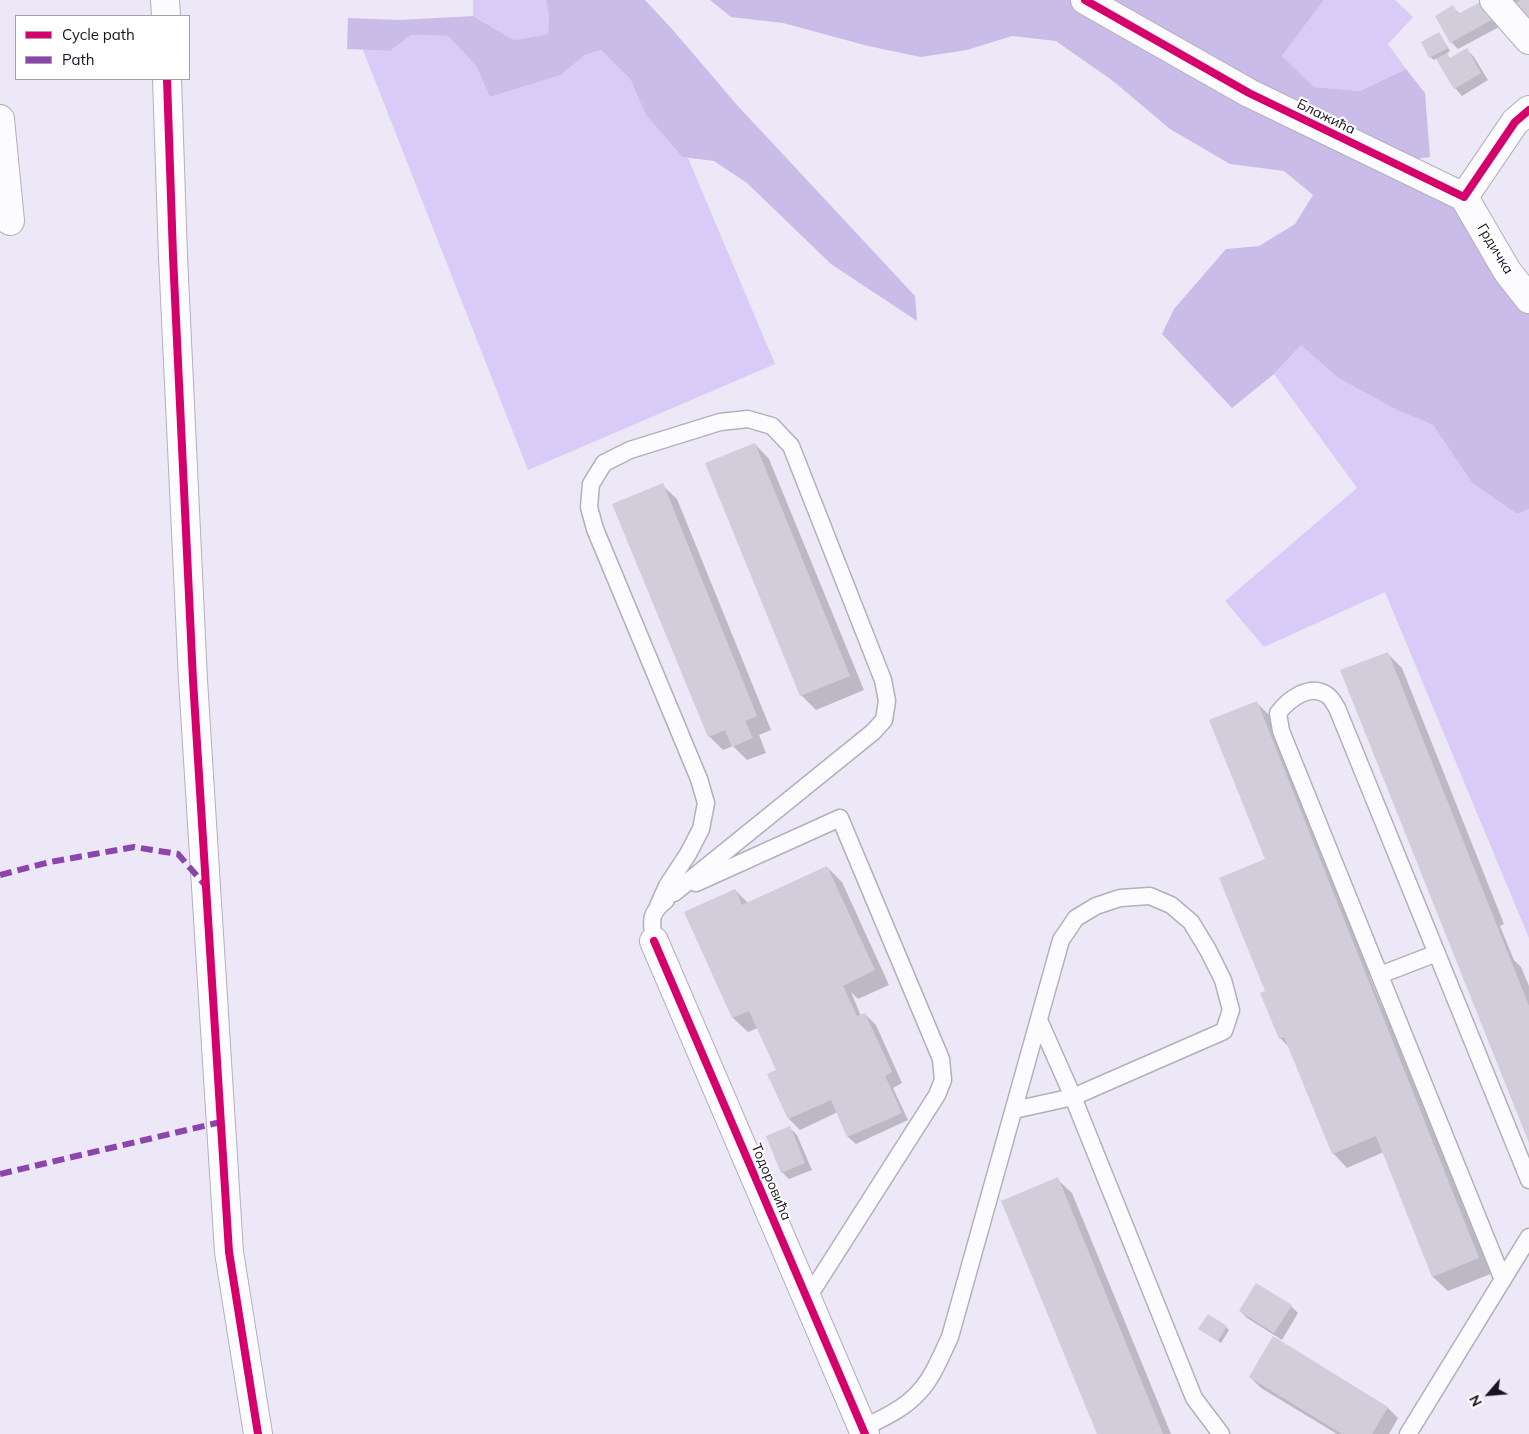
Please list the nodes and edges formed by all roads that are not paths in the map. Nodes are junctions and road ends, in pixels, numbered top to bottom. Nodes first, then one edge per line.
1 (165, 0) edge
2 (1085, 0) edge
3 (1494, 0) edge
4 (166, 15) edge
5 (1529, 40) edge
6 (168, 80) edge
7 (1529, 110) edge
8 (0, 118) edge
9 (1464, 197) junction
10 (10, 221) dead end
11 (1529, 299) edge
12 (674, 893) junction
13 (658, 906) junction
14 (654, 941) joint
15 (1436, 953) junction
16 (1380, 975) junction
17 (1039, 1020) junction
18 (1073, 1097) junction
19 (1014, 1110) junction
20 (1529, 1180) edge
21 (1529, 1237) edge
22 (1503, 1280) junction
23 (807, 1299) junction
24 (864, 1431) edge
25 (258, 1434) edge
26 (1221, 1434) edge
27 (1408, 1434) edge

1 - 4 street
2 - 9 street, Блажића
3 - 5 street
6 - 25 street
7 - 9 street
8 - 10 street
9 - 11 street, Грдичка
12 - 13 lane
12 - 13 lane
12 - 23 lane
13 - 14 lane
14 - 23 street, Тодоровића
15 - 16 lane
15 - 16 lane
15 - 20 lane
16 - 22 lane
17 - 18 lane
17 - 18 lane
17 - 19 lane
18 - 19 lane
18 - 26 lane
19 - 24 lane
21 - 22 lane
22 - 27 lane
23 - 24 street, Тодоровића

